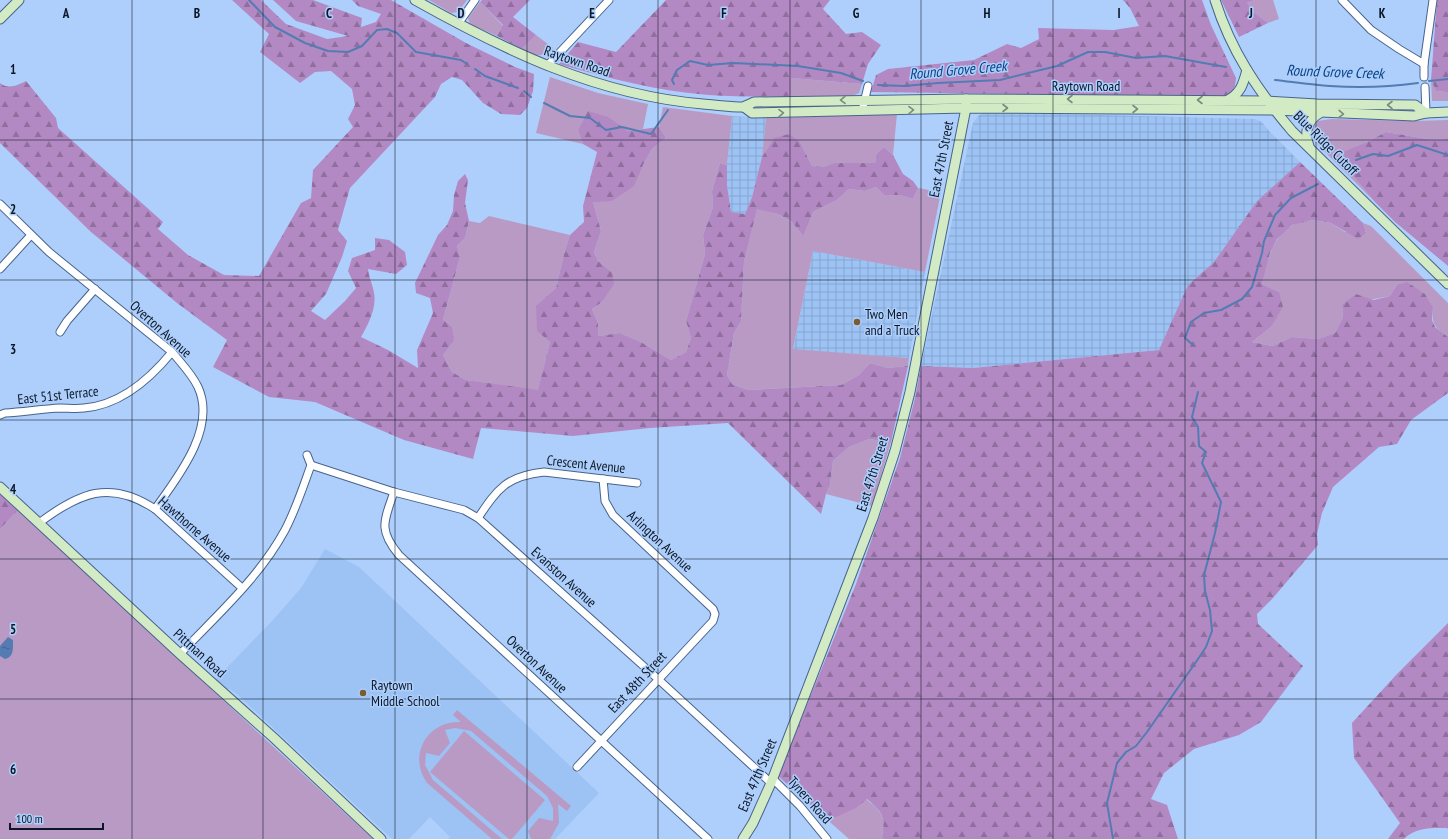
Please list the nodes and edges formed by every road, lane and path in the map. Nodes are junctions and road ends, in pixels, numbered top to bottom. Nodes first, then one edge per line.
1 (19, 0) edge
2 (415, 0) edge
3 (475, 0) edge
4 (609, 0) edge
5 (1215, 0) edge
6 (1342, 0) edge
7 (1432, 0) edge
8 (0, 19) edge
9 (458, 24) junction
10 (1424, 64) junction
11 (547, 66) junction
12 (1247, 70) junction
13 (1424, 76) dead end
14 (868, 86) dead end
15 (1425, 87) dead end
16 (864, 100) junction
17 (1227, 100) junction
18 (1267, 101) junction
19 (966, 103) junction
20 (744, 107) junction
21 (1274, 110) junction
22 (862, 111) junction
23 (1448, 112) edge
24 (1320, 113) junction
25 (1426, 113) junction
26 (1310, 148) junction
27 (0, 204) edge
28 (31, 235) junction
29 (0, 269) edge
30 (1448, 284) edge
31 (95, 289) junction
32 (60, 332) dead end
33 (172, 352) junction
34 (0, 415) edge
35 (307, 455) dead end
36 (311, 465) junction
37 (603, 479) junction
38 (638, 483) dead end
39 (0, 487) edge
40 (394, 492) junction
41 (155, 510) junction
42 (478, 518) junction
43 (39, 523) junction
44 (242, 588) junction
45 (715, 614) joint
46 (180, 654) junction
47 (658, 679) junction
48 (601, 740) junction
49 (577, 767) dead end
50 (772, 780) junction
51 (381, 839) edge
52 (708, 839) edge
53 (743, 839) edge
54 (827, 839) edge

1 - 8 main road
2 - 9 main road, Raytown Road
3 - 9 street
4 - 11 street
5 - 12 main road, Blue Ridge Cutoff
6 - 10 street
7 - 10 street
9 - 11 main road, Raytown Road
10 - 13 street
11 - 20 main road, Raytown Road
12 - 17 main road
12 - 18 main road, Blue Ridge Cutoff
14 - 16 street
15 - 25 street
16 - 19 main road, Raytown Road
16 -> 20 main road, Raytown Road
16 - 22 street
17 - 18 main road, Raytown Road
17 -> 19 main road, Raytown Road
18 - 21 main road, Blue Ridge Cutoff
25 -> 18 main road, Raytown Road
19 -> 21 main road, Raytown Road
22 -> 19 main road, Raytown Road
19 - 50 main road, East 47th Street
20 -> 22 main road, Raytown Road
21 - 24 main road, Raytown Road
21 - 26 main road, Blue Ridge Cutoff
23 - 25 main road, Raytown Road
24 -> 25 main road, Raytown Road
24 - 26 main road
26 - 30 main road, Blue Ridge Cutoff
27 - 28 street, Overton Avenue
28 - 29 street
28 - 31 street, Overton Avenue
31 - 32 street
31 - 33 street, Overton Avenue
33 - 34 street, East 51st Terrace
33 - 41 street, Overton Avenue
35 - 36 street
36 - 40 street, Evanston Avenue
36 - 44 street
37 - 38 street, Crescent Avenue
37 - 42 street, Crescent Avenue
37 - 45 street, Arlington Avenue
39 - 43 main road, Pittman Road
40 - 42 street, Evanston Avenue
40 - 48 street, Overton Avenue
41 - 43 street, Hawthorne Avenue
41 - 44 street, Hawthorne Avenue
42 - 47 street, Evanston Avenue
43 - 46 main road, Pittman Road
44 - 46 street
45 - 47 street, East 48th Street
46 - 51 main road, Pittman Road
47 - 48 street, East 48th Street
47 - 50 street, Evanston Avenue
48 - 49 street, East 48th Street
48 - 52 street, Overton Avenue
50 - 53 main road, East 47th Street
50 - 54 street, Tyners Road

